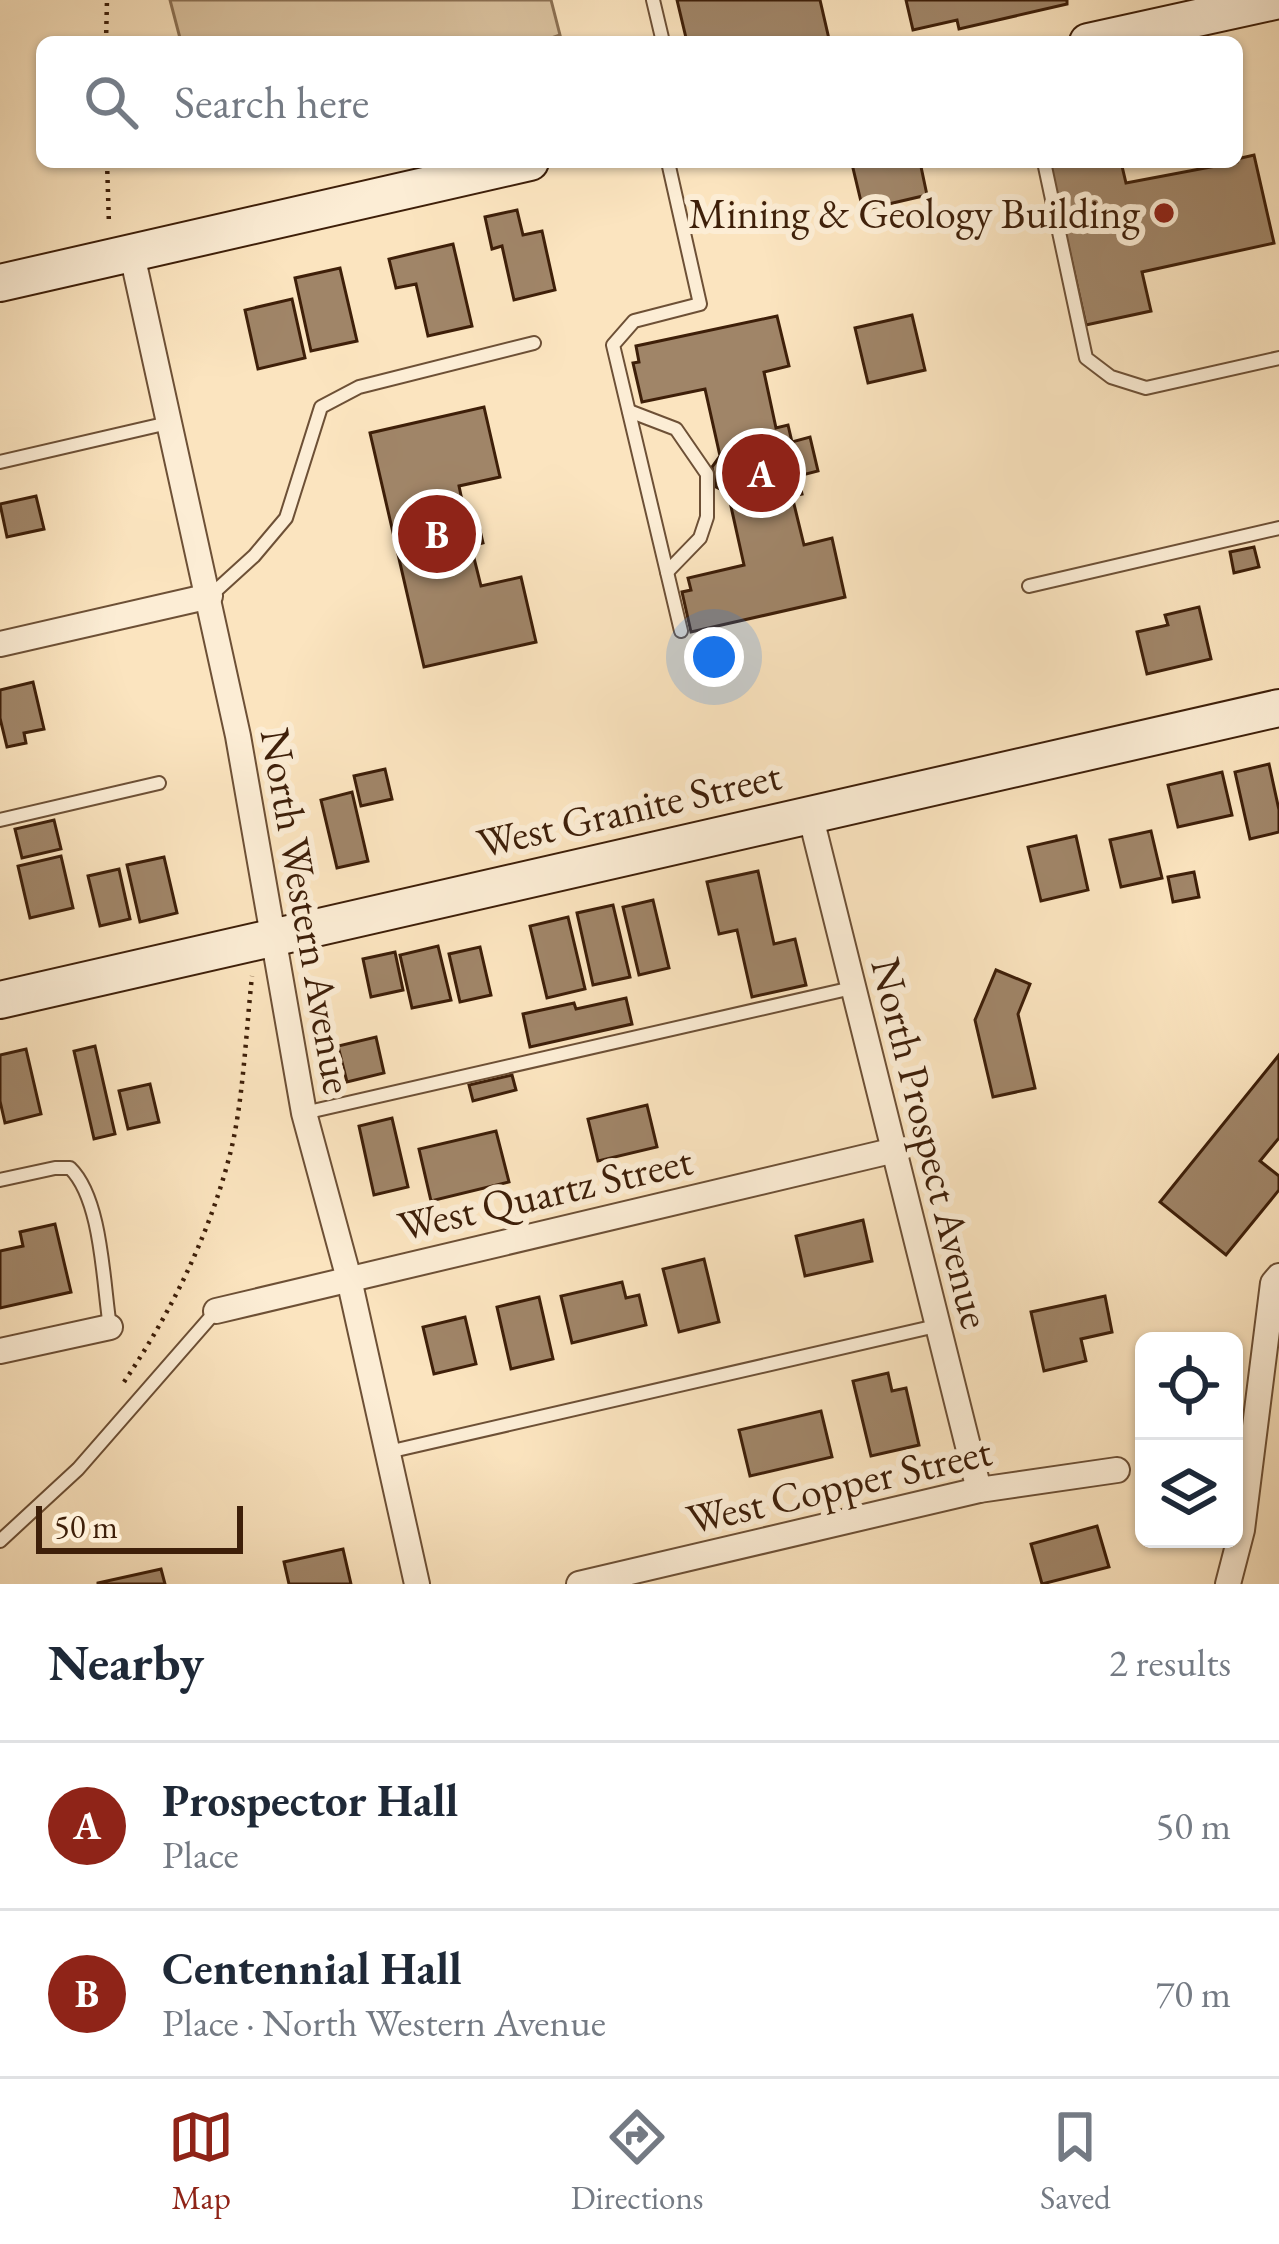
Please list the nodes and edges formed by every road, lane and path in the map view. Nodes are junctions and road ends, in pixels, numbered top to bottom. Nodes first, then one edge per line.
1 (107, 0) edge
2 (653, 0) edge
3 (1279, 0) edge
4 (1224, 6) edge
5 (106, 36) edge
6 (662, 36) edge
7 (1111, 36) edge
8 (108, 168) edge
9 (500, 168) edge
10 (669, 168) edge
11 (1045, 168) edge
12 (120, 243) junction
13 (0, 283) edge
14 (534, 343) dead end
15 (1279, 358) edge
16 (629, 411) junction
17 (171, 422) junction
18 (0, 462) edge
19 (1279, 528) edge
20 (667, 572) junction
21 (1029, 586) dead end
22 (210, 596) junction
23 (681, 631) dead end
24 (0, 644) edge
25 (1279, 708) edge
26 (159, 783) dead end
27 (810, 814) junction
28 (0, 820) edge
29 (272, 935) junction
30 (253, 975) dead end
31 (852, 988) junction
32 (0, 1000) edge
33 (304, 1113) junction
34 (891, 1151) junction
35 (0, 1180) edge
36 (1279, 1276) edge
37 (349, 1279) junction
38 (216, 1311) joint
39 (936, 1326) junction
40 (110, 1327) joint
41 (0, 1351) edge
42 (117, 1393) dead end
43 (387, 1452) junction
44 (1117, 1470) dead end
45 (979, 1490) junction
46 (0, 1541) edge
47 (417, 1584) edge
48 (579, 1584) edge
49 (1228, 1584) edge

1 - 5 path
2 - 6 lane
3 - 4 street
4 - 7 street
8 - 12 path
9 - 12 street
10 - 16 lane
11 - 15 lane
12 - 13 street
12 - 17 street, North Western Avenue
14 - 22 lane
16 - 20 lane
16 - 20 lane
17 - 18 lane
17 - 22 street, North Western Avenue
19 - 21 lane
20 - 23 lane
22 - 24 street
22 - 29 street, North Western Avenue
25 - 27 street, West Granite Street
26 - 28 lane
27 - 29 street, West Granite Street
27 - 31 street, North Prospect Avenue
29 - 32 street, West Granite Street
29 - 33 street, North Western Avenue
30 - 42 path
31 - 33 lane
31 - 34 street, North Prospect Avenue
33 - 37 street, North Western Avenue
34 - 37 street, West Quartz Street
34 - 39 street, North Prospect Avenue
35 - 40 lane
36 - 49 street
37 - 38 street, West Quartz Street
37 - 43 street, North Western Avenue
38 - 46 lane
39 - 43 lane
39 - 45 street, North Prospect Avenue
40 - 41 street
43 - 47 street, North Western Avenue
44 - 45 street, West Copper Street
45 - 48 street, West Copper Street

